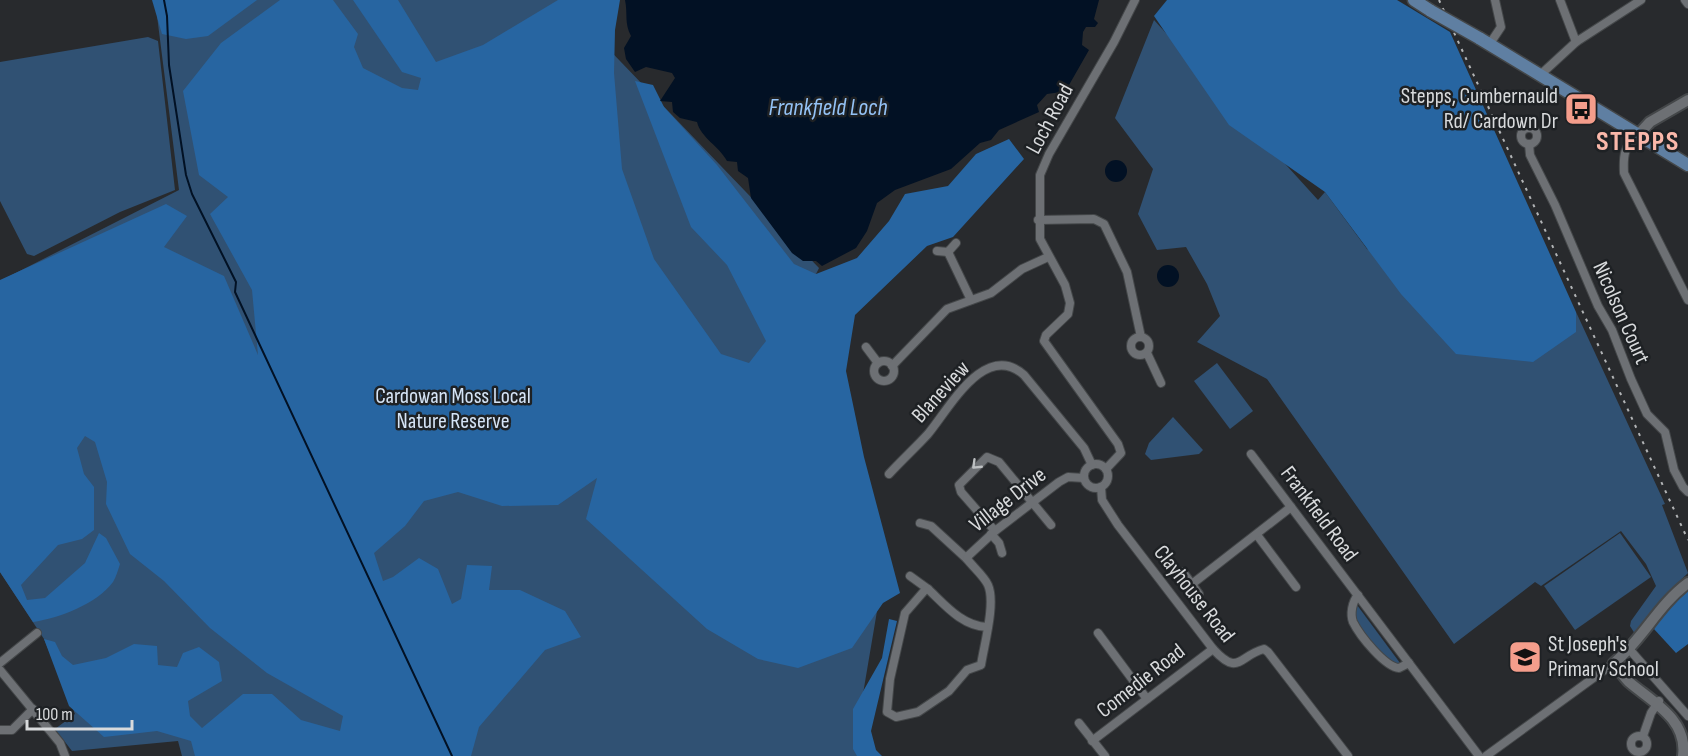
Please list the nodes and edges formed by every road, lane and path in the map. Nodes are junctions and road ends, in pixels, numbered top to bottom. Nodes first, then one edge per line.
1 (1134, 0) edge
2 (1414, 0) edge
3 (1495, 0) edge
4 (1560, 0) edge
5 (1641, 0) edge
6 (1685, 0) edge
7 (1688, 4) edge
8 (1484, 42) junction
9 (1576, 42) junction
10 (1539, 76) junction
11 (1688, 100) edge
12 (1639, 134) junction
13 (1529, 144) dead end
14 (1688, 165) edge
15 (1038, 220) junction
16 (956, 243) dead end
17 (937, 250) dead end
18 (948, 252) junction
19 (1048, 257) junction
20 (971, 300) junction
21 (1688, 300) edge
22 (1141, 337) junction
23 (866, 346) dead end
24 (1147, 353) junction
25 (878, 363) junction
26 (892, 366) junction
27 (1161, 383) dead end
28 (1251, 454) dead end
29 (1092, 465) junction
30 (1106, 469) junction
31 (889, 474) dead end
32 (1084, 478) junction
33 (1101, 487) junction
34 (1688, 492) edge
35 (1033, 502) junction
36 (1291, 507) junction
37 (920, 523) dead end
38 (1051, 525) dead end
39 (993, 532) junction
40 (1257, 535) junction
41 (1002, 553) dead end
42 (967, 559) junction
43 (1183, 572) dead end
44 (910, 576) dead end
45 (1688, 583) edge
46 (1192, 584) junction
47 (1296, 587) dead end
48 (928, 589) junction
49 (1199, 594) dead end
50 (1358, 595) junction
51 (987, 627) junction
52 (37, 633) dead end
53 (1098, 633) dead end
54 (1212, 649) junction
55 (1630, 650) junction
56 (0, 663) edge
57 (1409, 663) junction
58 (1614, 663) junction
59 (0, 670) edge
60 (1147, 699) junction
61 (1659, 701) junction
62 (33, 709) junction
63 (1688, 716) edge
64 (1078, 723) dead end
65 (0, 730) edge
66 (1643, 736) dead end
67 (1092, 741) junction
68 (65, 756) edge
69 (1105, 756) edge
70 (1348, 756) edge
71 (1479, 756) edge
72 (1486, 756) edge
73 (1683, 756) edge

1 - 15 street, Loch Road
2 - 8 main road, bridge
3 - 8 street
4 - 9 street
5 - 9 street
6 - 7 street
8 - 10 main road
9 - 10 street
10 - 12 main road
11 - 12 street
12 - 14 main road
12 - 21 street
13 - 34 street, Nicolson Court
15 - 19 street, Loch Road
15 - 22 street
16 - 18 street
17 - 18 street
18 - 20 street
19 - 20 street
19 - 30 street, Loch Road
20 - 26 street
22 - 24 street
22 - 24 street
23 - 25 street
24 - 27 street
25 - 26 street
25 - 26 street
28 - 36 street, Frankfield Road
29 - 30 street
29 - 31 street, Blaneview
29 - 32 street
30 - 33 street
32 - 33 street
32 - 35 street, Village Drive
33 - 54 street, Clayhouse Road
35 - 38 street
35 - 39 street, Village Drive
35 -> 39 street
36 - 40 street
36 - 50 street, Frankfield Road
37 - 42 street
39 - 41 street
39 - 42 street, Village Drive
40 - 46 street
40 - 47 street
42 - 51 street, Village Drive
43 - 46 street
44 - 48 street
45 - 55 street
46 - 49 street
48 - 51 street
48 - 51 street, Village Drive
50 - 57 street, Frankfield Road
50 - 57 street, Frankfield Road
52 - 56 street
53 - 60 street
54 - 60 street, Comedie Road
54 - 70 street, Clayhouse Road
55 - 58 street
55 - 63 street
57 - 71 street, Frankfield Road
58 - 61 street
58 - 72 street
59 - 62 street
60 - 67 street, Comedie Road
61 - 66 street
61 - 73 street
62 - 65 street
62 - 68 street
64 - 67 street, Comedie Road
67 - 69 street, Comedie Road

